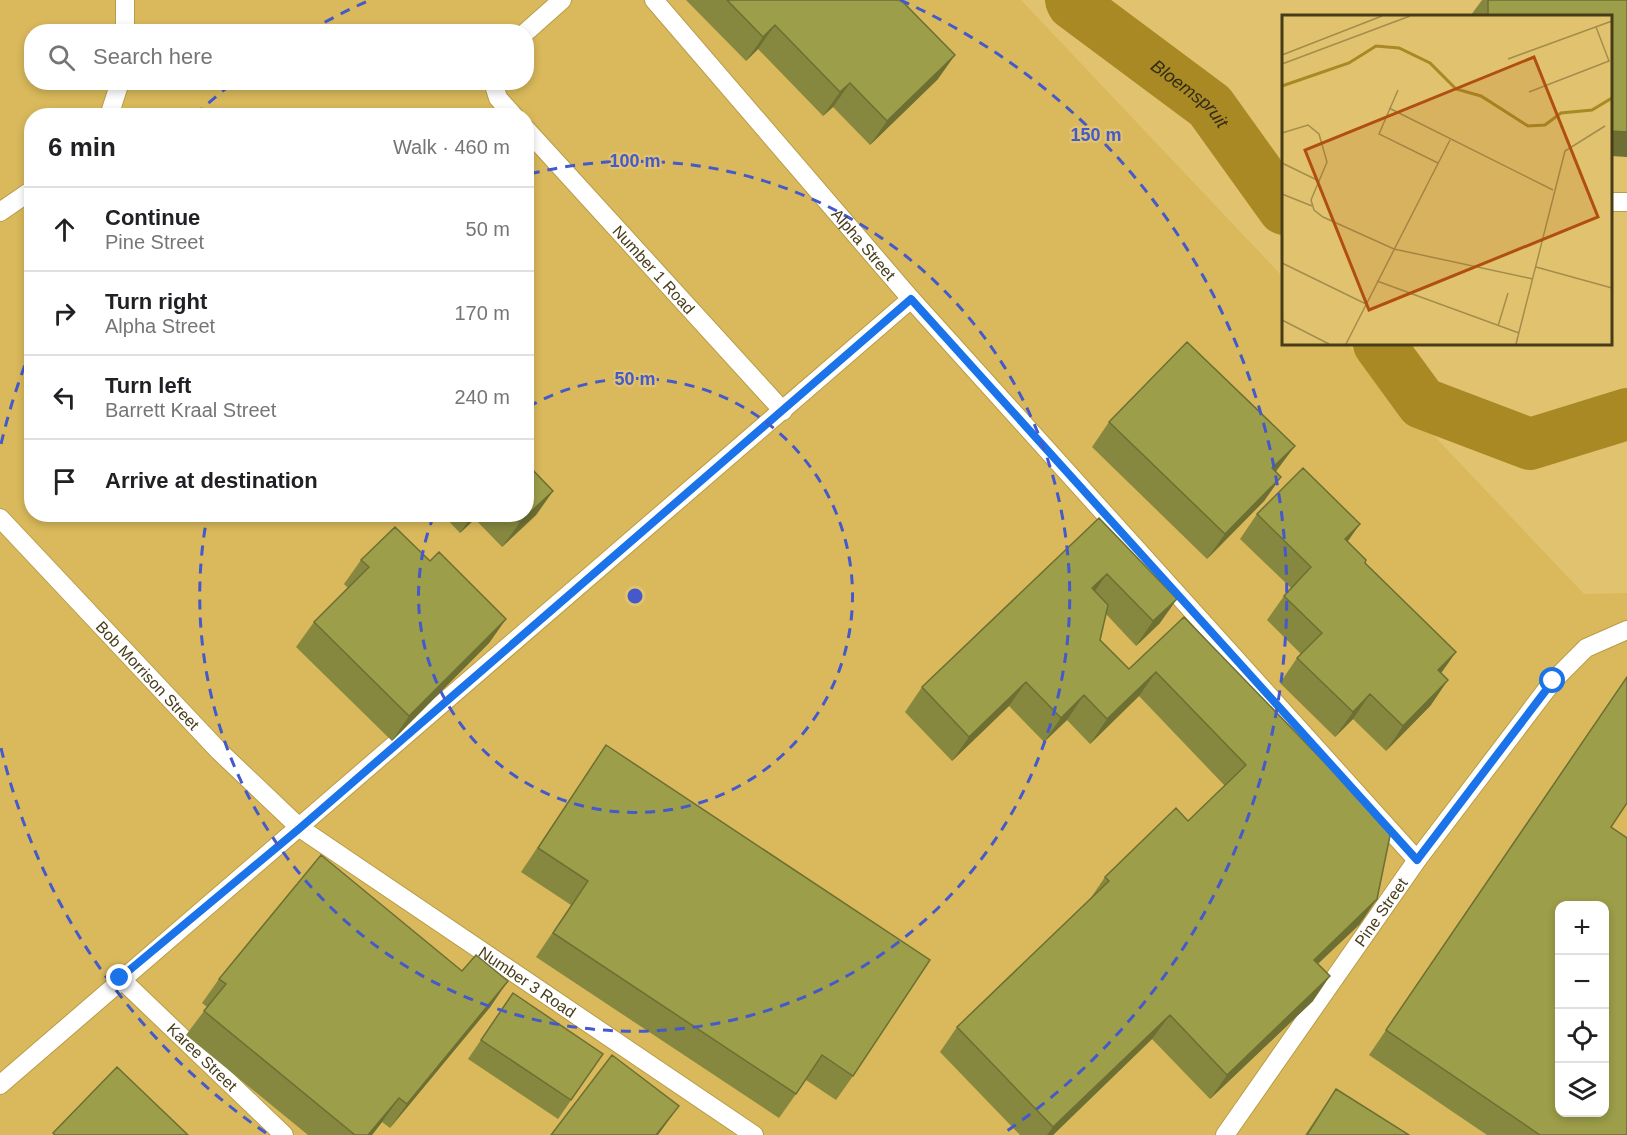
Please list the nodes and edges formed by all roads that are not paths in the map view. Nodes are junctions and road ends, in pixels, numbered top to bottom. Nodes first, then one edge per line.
1 (125, 0) edge
2 (562, 0) edge
3 (654, 0) edge
4 (125, 24) edge
5 (534, 25) edge
6 (117, 90) edge
7 (496, 90) edge
8 (112, 108) edge
9 (507, 108) edge
10 (534, 138) edge
11 (24, 196) edge
12 (0, 212) edge
13 (911, 299) junction
14 (783, 411) junction
15 (0, 518) edge
16 (1627, 630) edge
17 (300, 828) junction
18 (1417, 860) junction
19 (120, 978) junction
20 (0, 1085) edge
21 (284, 1135) edge
22 (754, 1135) edge
23 (1225, 1135) edge

1 - 4 lane
2 - 5 lane
3 - 13 lane, Alpha Street
6 - 8 lane
7 - 9 lane
10 - 14 lane, Number 1 Road
11 - 12 lane
13 - 14 lane
13 - 18 lane, Alpha Street
14 - 17 lane
15 - 17 lane, Bob Morrison Street
16 - 18 lane, Pine Street
17 - 19 lane
17 - 22 lane, Number 3 Road
18 - 23 lane, Pine Street
19 - 20 lane
19 - 21 lane, Karee Street

